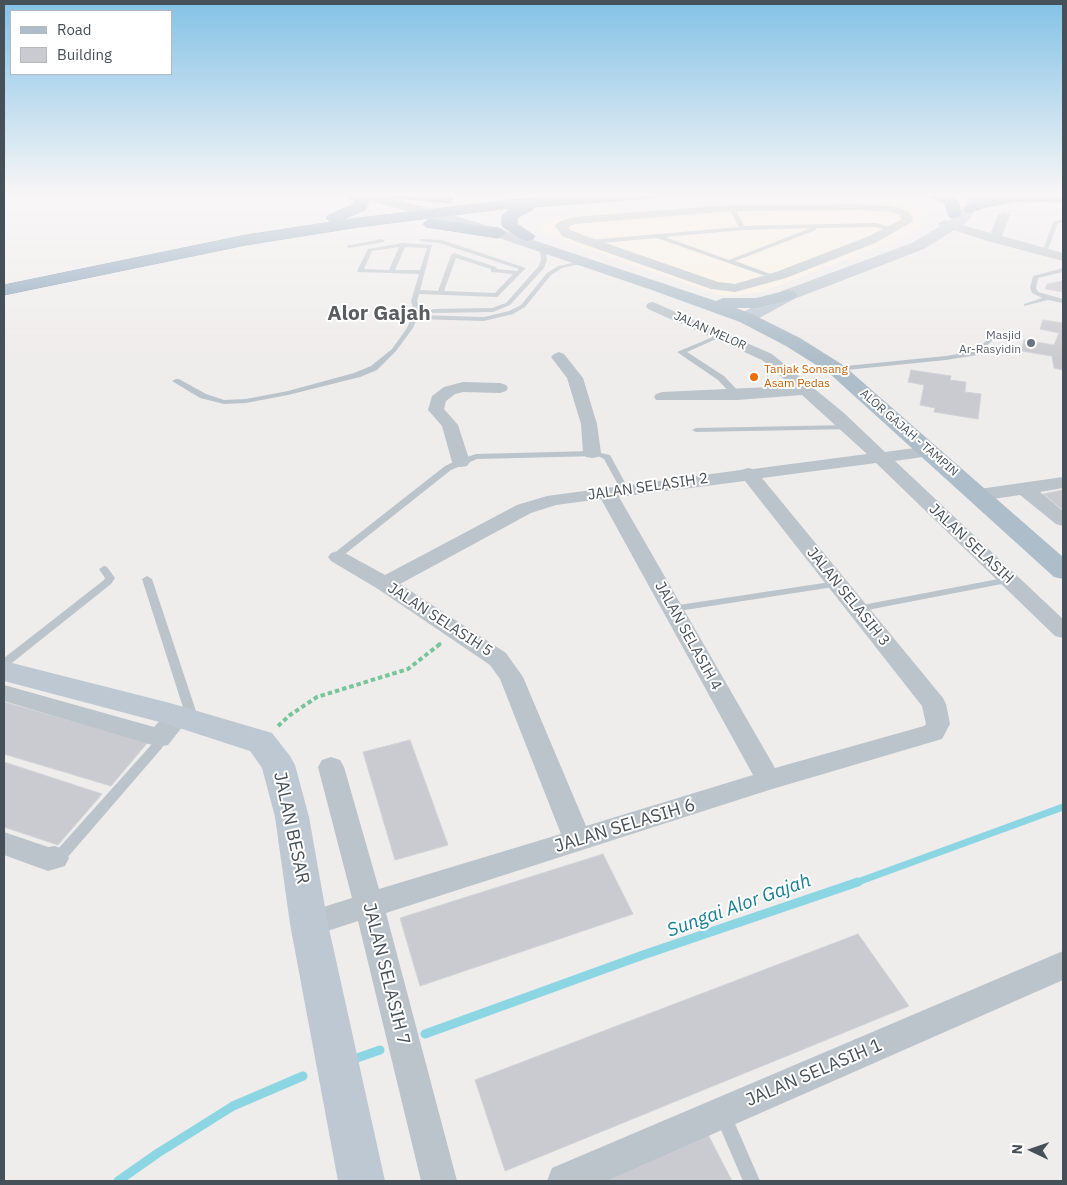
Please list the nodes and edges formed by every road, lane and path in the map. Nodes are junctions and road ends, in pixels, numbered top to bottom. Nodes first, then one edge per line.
1 (159, 249) edge
2 (202, 249) edge
3 (375, 249) edge
4 (401, 249) edge
5 (429, 249) edge
6 (466, 249) edge
7 (542, 249) edge
8 (549, 249) edge
9 (565, 249) edge
10 (611, 249) edge
11 (696, 249) edge
12 (761, 249) edge
13 (846, 249) edge
14 (909, 249) edge
15 (1034, 249) edge
16 (1044, 252) joint
17 (1063, 257) edge
18 (822, 258) junction
19 (731, 261) junction
20 (586, 262) junction
21 (796, 269) junction
22 (1063, 270) edge
23 (391, 271) junction
24 (422, 272) junction
25 (518, 273) junction
26 (839, 274) junction
27 (774, 277) junction
28 (4, 282) edge
29 (655, 284) junction
30 (4, 290) edge
31 (417, 292) junction
32 (440, 293) junction
33 (788, 295) junction
34 (1048, 298) junction
35 (696, 300) junction
36 (1063, 301) edge
37 (1026, 305) dead end
38 (654, 306) dead end
39 (493, 310) junction
40 (511, 313) junction
41 (416, 314) junction
42 (746, 318) junction
43 (722, 335) junction
44 (994, 336) dead end
45 (793, 342) junction
46 (559, 357) dead end
47 (836, 369) junction
48 (176, 381) dead end
49 (500, 388) dead end
50 (805, 390) junction
51 (737, 395) junction
52 (662, 397) dead end
53 (849, 428) junction
54 (696, 430) dead end
55 (930, 451) junction
56 (592, 453) junction
57 (879, 456) junction
58 (461, 462) junction
59 (748, 473) junction
60 (1063, 483) edge
61 (1026, 490) junction
62 (616, 491) junction
63 (979, 495) junction
64 (1063, 520) edge
65 (338, 557) joint
66 (104, 570) dead end
67 (1063, 571) edge
68 (147, 579) dead end
69 (1009, 580) junction
70 (385, 584) junction
71 (837, 584) junction
72 (672, 609) junction
73 (857, 609) junction
74 (457, 630) junction
75 (1063, 631) edge
76 (4, 663) edge
77 (4, 671) edge
78 (4, 693) edge
79 (938, 724) joint
80 (177, 725) junction
81 (261, 742) junction
82 (331, 768) dead end
83 (769, 780) junction
84 (578, 841) junction
85 (4, 843) edge
86 (55, 858) joint
87 (369, 905) junction
88 (309, 924) junction
89 (1063, 965) edge
90 (722, 1113) junction
91 (362, 1181) edge
92 (439, 1181) edge
93 (565, 1181) edge
94 (752, 1181) edge

1 - 28 highway
2 - 30 highway
3 - 23 lane
4 - 23 lane
5 - 24 lane
6 - 25 lane
7 - 39 lane
8 - 20 main road, ALOR GAJAH - TAMPIN
9 - 29 main road, ALOR GAJAH - TAMPIN
10 - 27 street
11 - 19 lane
12 - 19 lane
13 - 18 street
14 - 26 street
15 - 16 street
16 - 17 street
18 - 21 street
18 - 26 street
19 - 27 lane
20 - 29 main road, ALOR GAJAH - TAMPIN
20 - 40 lane
21 - 26 street
21 - 27 street
22 - 34 lane
23 - 24 lane
24 - 31 lane
25 - 32 lane
25 - 32 lane
26 - 33 street
29 - 35 main road, ALOR GAJAH - TAMPIN
31 - 32 lane
31 - 41 lane
33 - 35 main road
33 - 42 street
33 - 45 main road
34 - 36 lane
34 - 37 lane
35 - 42 main road, ALOR GAJAH - TAMPIN
38 - 43 street, JALAN MELOR
39 - 40 lane
39 - 41 lane
40 - 41 lane
41 - 48 lane
42 - 45 main road, ALOR GAJAH - TAMPIN
43 - 50 street, JALAN MELOR
43 - 51 lane
44 - 47 lane
45 - 47 main road, ALOR GAJAH - TAMPIN
46 - 56 street
47 - 55 main road, ALOR GAJAH - TAMPIN
49 - 58 street
50 - 51 street
50 - 53 street, JALAN MELOR
51 - 52 street
53 - 54 lane
53 - 57 street, JALAN MELOR
55 - 57 street, JALAN SELASIH 2
55 - 63 main road, ALOR GAJAH - TAMPIN
56 - 58 lane
56 - 62 lane
57 - 59 street, JALAN SELASIH 2
57 - 69 street, JALAN SELASIH
58 - 65 lane
59 - 62 street, JALAN SELASIH 2
59 - 71 street, JALAN SELASIH 3
60 - 61 street
61 - 63 street
61 - 64 street
62 - 70 street, JALAN SELASIH 2
62 - 72 street, JALAN SELASIH 4
63 - 67 main road, ALOR GAJAH - TAMPIN
65 - 70 street, JALAN SELASIH 5
66 - 76 lane
68 - 80 lane
69 - 73 lane
69 - 75 street, JALAN SELASIH
70 - 74 street, JALAN SELASIH 5
71 - 72 lane
71 - 73 street, JALAN SELASIH 3
72 - 83 street, JALAN SELASIH 4
73 - 79 street, JALAN SELASIH 3
74 - 81 path
74 - 84 street, JALAN SELASIH 5
77 - 80 street
78 - 80 street
79 - 83 street, JALAN SELASIH 6
80 - 81 street
80 - 86 lane
81 - 88 street, JALAN BESAR
82 - 87 street, JALAN SELASIH 7
83 - 84 street, JALAN SELASIH 6
84 - 87 street, JALAN SELASIH 6
85 - 86 street
87 - 88 street, JALAN SELASIH 6
87 - 92 street, JALAN SELASIH 7
88 - 91 street, JALAN BESAR
89 - 90 street, JALAN SELASIH 1
90 - 93 street, JALAN SELASIH 1
90 - 94 lane

